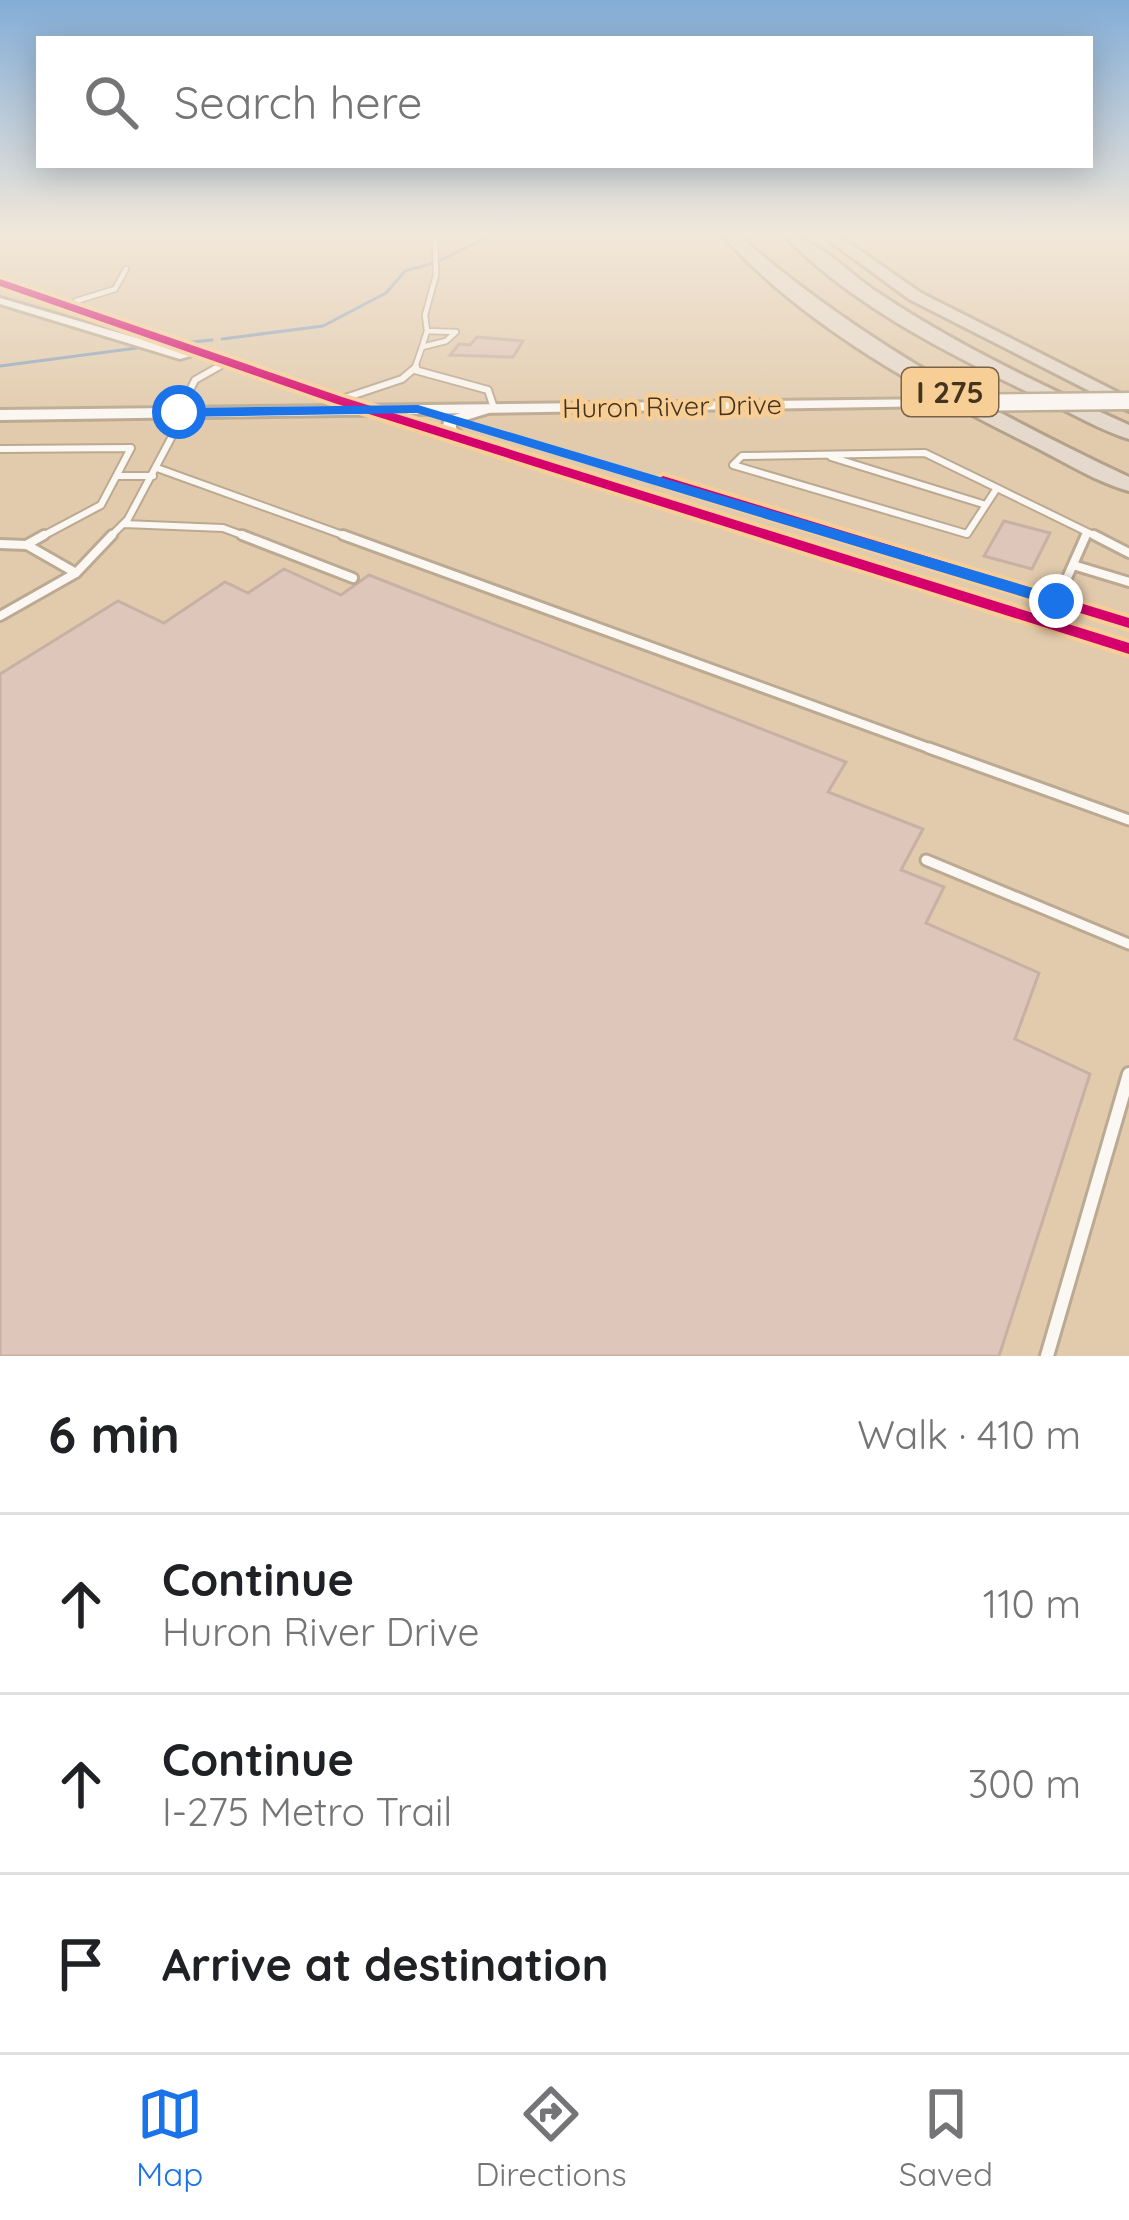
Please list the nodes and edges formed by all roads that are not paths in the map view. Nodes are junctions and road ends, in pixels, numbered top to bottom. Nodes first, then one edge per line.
1 (55, 299) edge
2 (82, 299) edge
3 (428, 299) edge
4 (807, 299) edge
5 (879, 299) edge
6 (925, 299) edge
7 (937, 299) edge
8 (0, 302) edge
9 (80, 307) junction
10 (427, 331) junction
11 (422, 347) junction
12 (1034, 358) junction
13 (221, 366) junction
14 (415, 370) junction
15 (294, 382) junction
16 (338, 400) junction
17 (1129, 403) edge
18 (494, 408) junction
19 (369, 410) junction
20 (182, 412) junction
21 (0, 415) edge
22 (1129, 434) edge
23 (459, 438) junction
24 (0, 449) edge
25 (824, 454) junction
26 (155, 472) junction
27 (117, 476) junction
28 (1129, 485) edge
29 (998, 487) junction
30 (986, 506) junction
31 (123, 524) junction
32 (1087, 532) junction
33 (0, 544) edge
34 (26, 544) junction
35 (1129, 553) edge
36 (1072, 565) junction
37 (76, 573) junction
38 (353, 578) dead end
39 (1129, 583) edge
40 (0, 616) edge
41 (1046, 623) junction
42 (1129, 649) edge
43 (1129, 820) edge
44 (926, 860) dead end
45 (1129, 944) edge
46 (1129, 1074) edge
47 (1047, 1356) edge

1 - 9 street
2 - 9 lane
3 - 10 lane
4 - 28 highway, I 275
5 - 22 highway, I 275
6 - 12 highway
7 - 12 highway
8 - 13 street
9 - 15 street
10 - 11 lane
10 - 11 lane
11 - 14 lane
12 - 17 highway
13 - 15 street
13 - 20 lane
14 - 16 lane
14 - 18 lane
15 - 16 street
16 - 19 street
17 - 18 main road, Huron River Drive, bridge
18 - 19 main road, Huron River Drive
18 - 23 street
19 - 20 main road, Huron River Drive
19 - 23 street
20 - 21 main road, Huron River Drive
20 - 26 lane
23 - 41 street
24 - 27 lane
25 - 29 lane
25 - 30 lane
25 - 30 lane
26 - 27 lane
26 - 31 lane
26 - 43 lane
27 - 34 lane
29 - 30 lane
29 - 32 lane
31 - 37 lane
31 - 38 lane
32 - 35 lane
32 - 36 lane
33 - 34 lane
34 - 37 lane
36 - 39 lane
36 - 41 lane
37 - 40 lane
41 - 42 street
44 - 45 lane
46 - 47 lane

